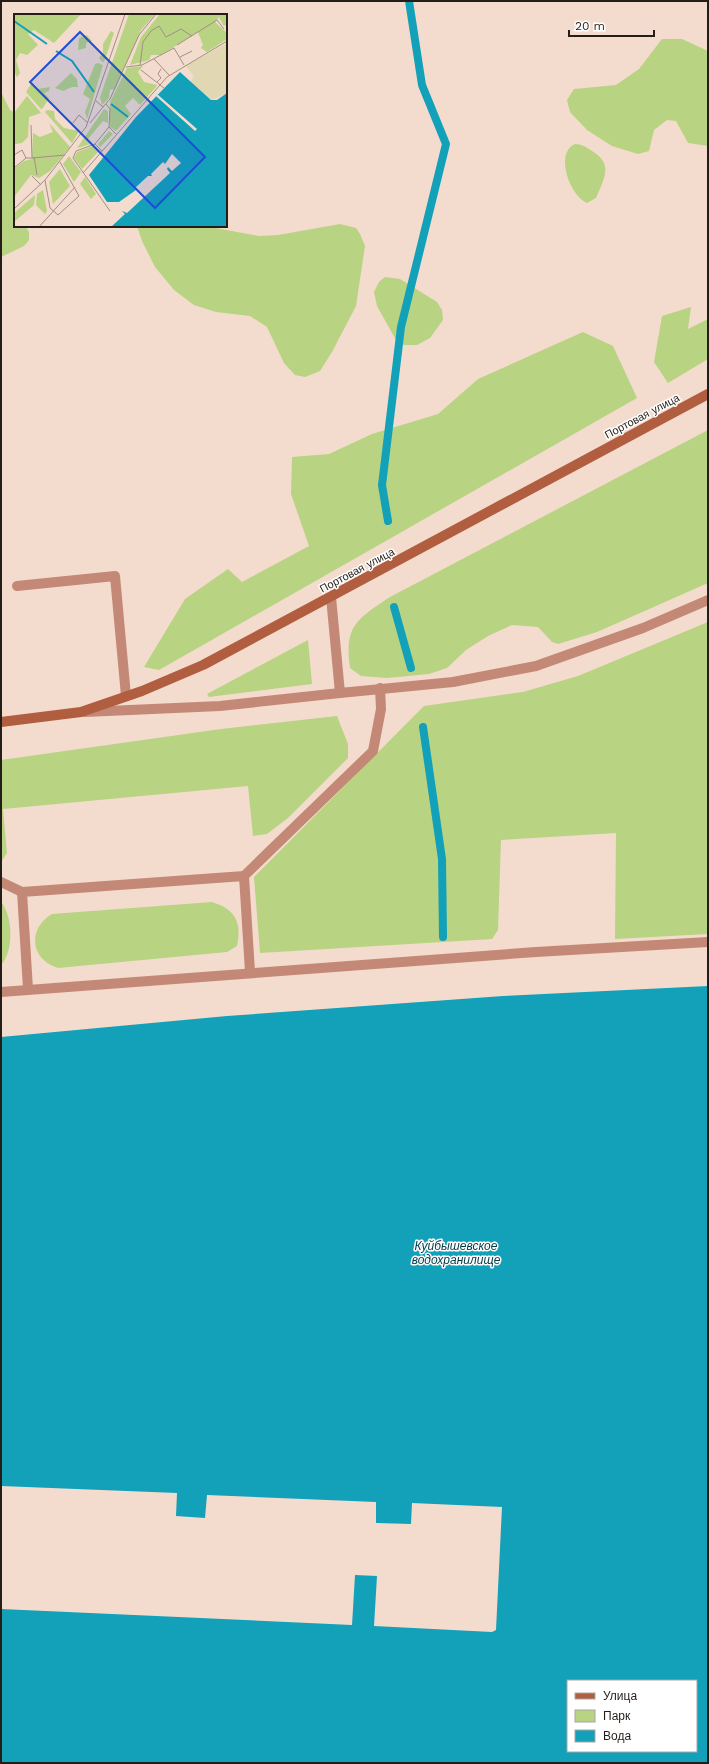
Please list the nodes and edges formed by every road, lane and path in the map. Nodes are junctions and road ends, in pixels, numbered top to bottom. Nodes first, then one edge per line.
1 (708, 394) edge
2 (17, 586) dead end
3 (331, 598) junction
4 (708, 600) edge
5 (380, 688) junction
6 (340, 693) junction
7 (126, 696) junction
8 (81, 712) junction
9 (1, 722) edge
10 (244, 876) junction
11 (1, 882) edge
12 (22, 892) junction
13 (708, 942) edge
14 (250, 972) junction
15 (28, 989) junction
16 (1, 992) edge

1 - 3 street, Портовая улица
2 - 7 lane
3 - 6 lane
3 - 7 street, Портовая улица
4 - 5 lane
5 - 6 lane
5 - 10 lane
6 - 8 lane
7 - 8 street, Портовая улица
8 - 9 street, Портовая улица
10 - 12 lane
10 - 14 lane
11 - 12 lane
12 - 15 lane
13 - 14 lane
14 - 15 lane
15 - 16 lane

